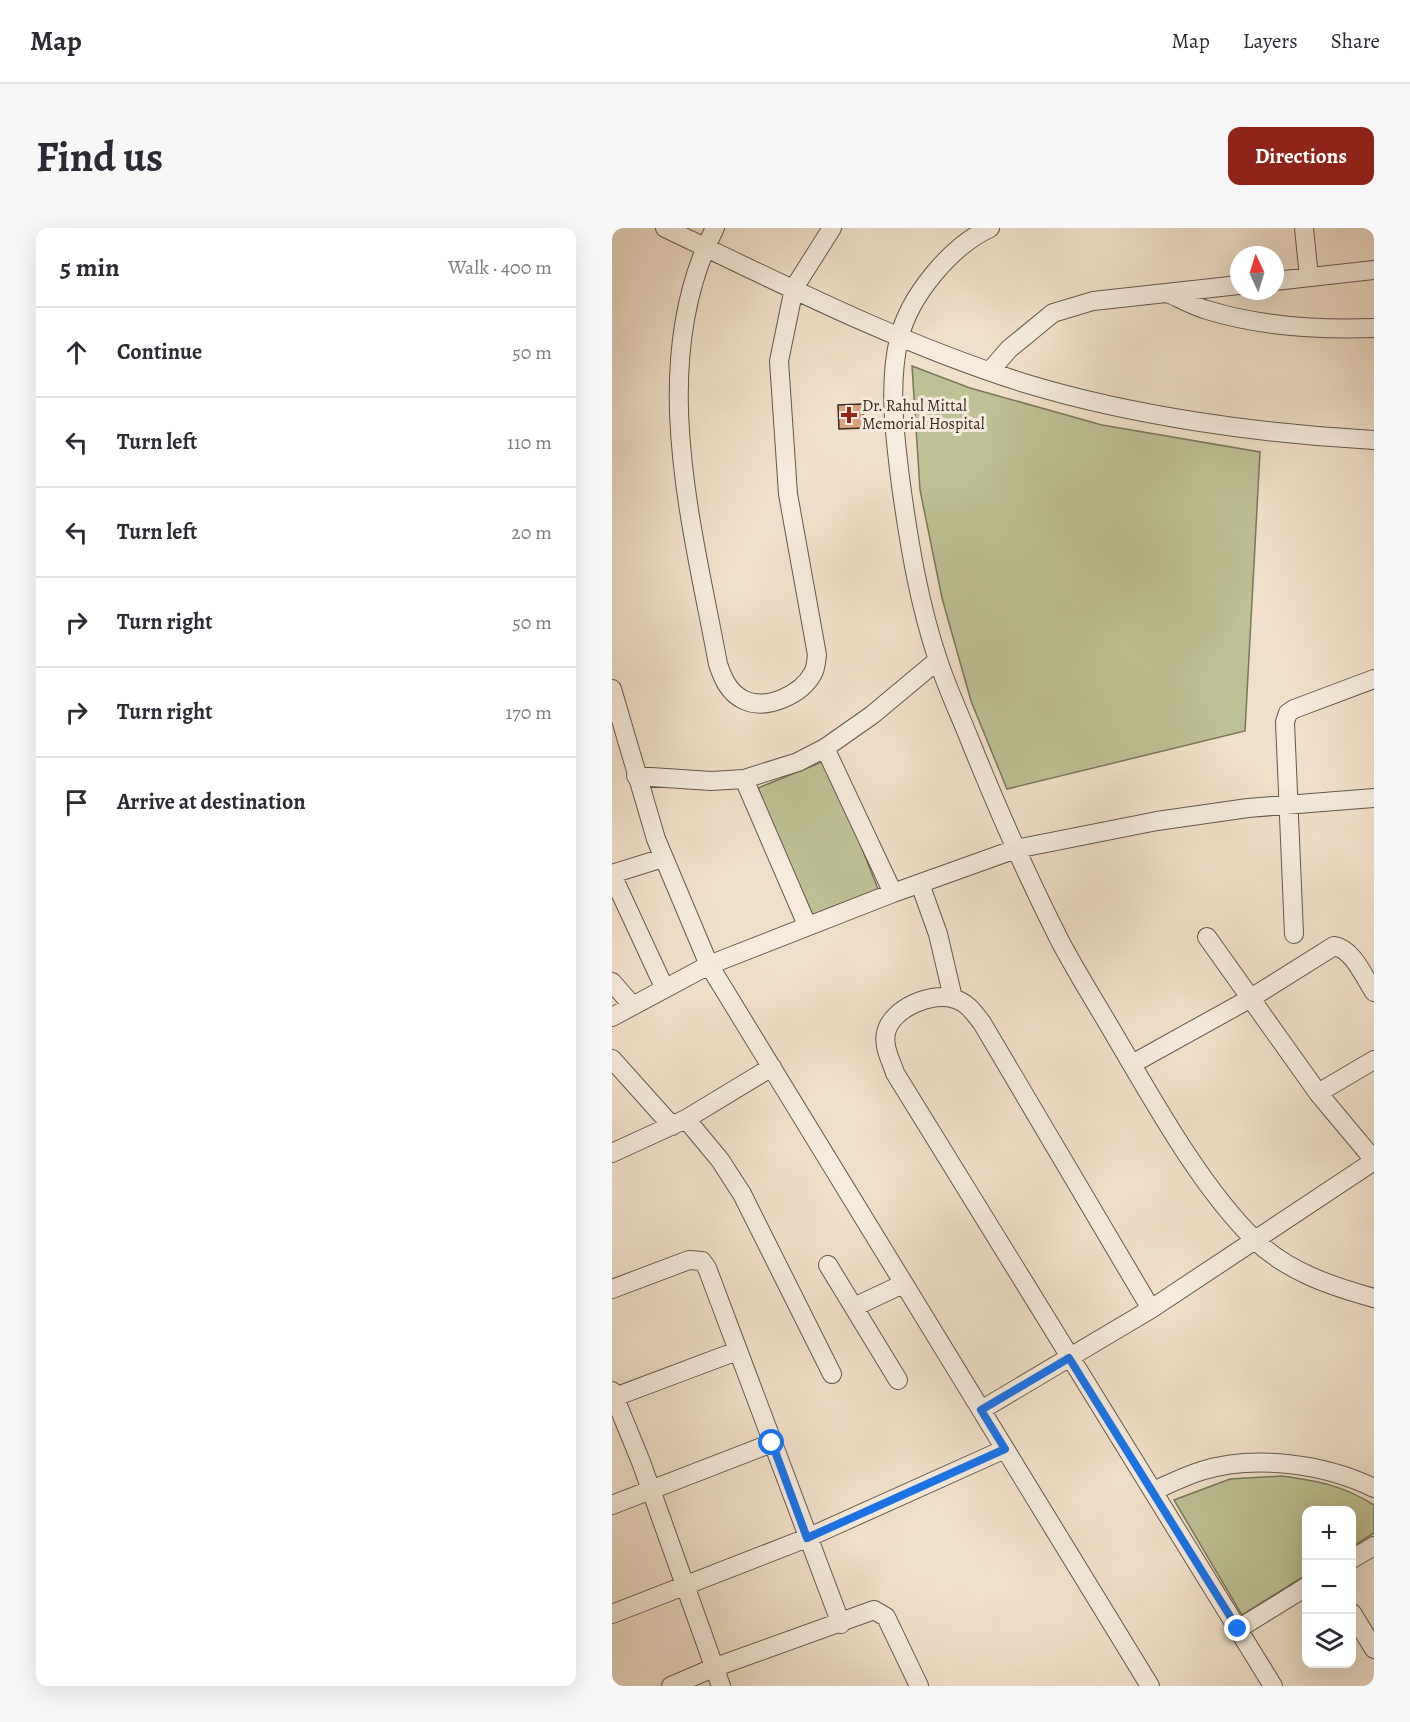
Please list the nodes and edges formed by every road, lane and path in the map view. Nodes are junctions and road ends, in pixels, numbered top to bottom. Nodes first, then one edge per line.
1 (665, 228) edge
2 (715, 228) edge
3 (832, 228) edge
4 (990, 228) edge
5 (1304, 228) edge
6 (705, 247) junction
7 (1374, 270) edge
8 (1309, 277) junction
9 (1284, 280) edge
10 (1230, 286) edge
11 (794, 288) junction
12 (1167, 293) junction
13 (1374, 328) edge
14 (899, 337) junction
15 (990, 371) junction
16 (1374, 440) edge
17 (938, 660) junction
18 (1374, 679) edge
19 (612, 689) edge
20 (825, 748) junction
21 (636, 776) junction
22 (744, 779) junction
23 (1374, 798) edge
24 (1289, 805) junction
25 (1016, 849) junction
26 (663, 858) junction
27 (612, 874) edge
28 (921, 884) junction
29 (893, 893) junction
30 (807, 926) junction
31 (1294, 934) dead end
32 (1207, 938) dead end
33 (709, 965) junction
34 (612, 982) edge
35 (664, 987) junction
36 (1374, 992) edge
37 (953, 998) junction
38 (1251, 998) junction
39 (632, 1005) junction
40 (612, 1017) edge
41 (612, 1059) edge
42 (1374, 1060) edge
43 (1132, 1064) junction
44 (772, 1067) junction
45 (1318, 1093) junction
46 (679, 1122) junction
47 (612, 1153) edge
48 (1374, 1161) edge
49 (1256, 1240) junction
50 (828, 1265) dead end
51 (903, 1284) junction
52 (612, 1289) edge
53 (1374, 1298) edge
54 (854, 1307) junction
55 (1151, 1309) junction
56 (737, 1351) junction
57 (1069, 1358) junction
58 (832, 1374) dead end
59 (898, 1380) dead end
60 (613, 1396) edge
61 (981, 1410) junction
62 (772, 1443) junction
63 (1005, 1449) junction
64 (1374, 1488) edge
65 (651, 1491) junction
66 (1153, 1491) junction
67 (612, 1505) edge
68 (807, 1538) junction
69 (1374, 1546) edge
70 (1356, 1557) edge
71 (685, 1587) junction
72 (1302, 1589) edge
73 (612, 1614) edge
74 (1353, 1614) edge
75 (841, 1624) junction
76 (1238, 1629) junction
77 (1374, 1649) edge
78 (713, 1668) junction
79 (671, 1686) edge
80 (720, 1686) edge
81 (919, 1686) edge
82 (1150, 1686) edge
83 (1273, 1686) edge

1 - 6 street
2 - 6 street
3 - 11 street
4 - 14 street
5 - 8 street
6 - 11 street
6 - 11 street
7 - 8 street
8 - 9 street
10 - 12 street
11 - 14 street
12 - 13 street
12 - 15 street
14 - 15 street
14 - 17 street
15 - 16 street
17 - 20 street
17 - 25 street
18 - 24 street
19 - 21 street
20 - 22 street
20 - 29 street
21 - 22 street
21 - 26 street
22 - 30 street
23 - 24 street
24 - 25 street
24 - 31 street
25 - 28 street
25 - 43 street
26 - 27 street
26 - 33 street
27 - 35 street
28 - 29 street
28 - 37 street
29 - 30 street
30 - 33 street
32 - 38 street
33 - 35 street
33 - 44 street
34 - 39 street
35 - 39 street
36 - 38 street
37 - 55 street
37 - 57 street
38 - 43 street
38 - 45 street
39 - 40 street
41 - 46 street
42 - 45 street
43 - 49 street
44 - 46 street
44 - 51 street
45 - 48 street
46 - 47 street
46 - 58 street
48 - 49 street
49 - 53 street
49 - 55 street
50 - 54 street
51 - 54 street
51 - 61 street
52 - 56 street
54 - 59 street
55 - 57 street
56 - 60 street
56 - 62 street
57 - 61 street
57 - 66 street
60 - 65 street
61 - 63 street
62 - 65 street
62 - 68 street
63 - 68 street
63 - 82 street
64 - 66 street
65 - 67 street
65 - 71 street
66 - 76 street
68 - 71 street
68 - 75 street
69 - 70 street
71 - 73 street
71 - 78 street
72 - 76 street
74 - 77 street
75 - 78 street
75 - 81 street
76 - 83 street
78 - 79 street
78 - 80 street

